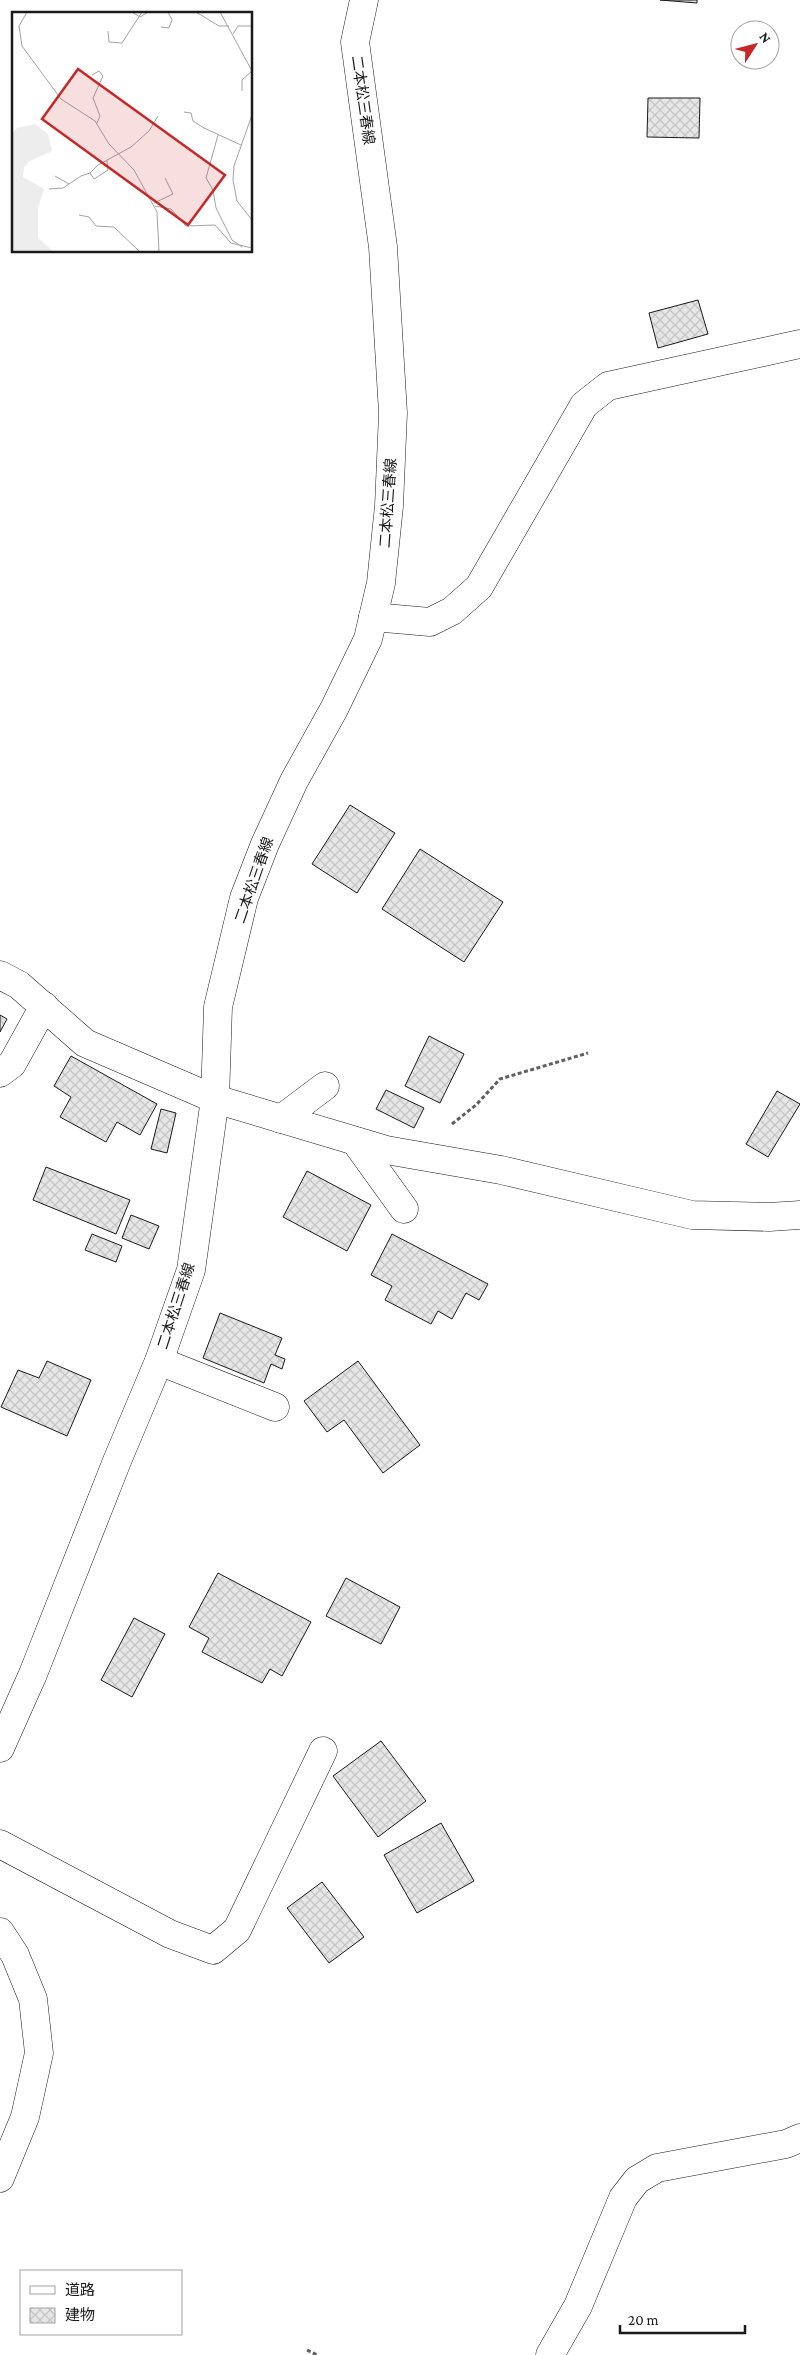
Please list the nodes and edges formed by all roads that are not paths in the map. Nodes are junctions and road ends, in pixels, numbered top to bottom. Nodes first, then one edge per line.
1 (364, 0) edge
2 (800, 344) edge
3 (373, 617) junction
4 (0, 975) edge
5 (44, 1006) junction
6 (0, 1073) edge
7 (325, 1086) dead end
8 (216, 1099) junction
9 (281, 1119) junction
10 (354, 1141) junction
11 (404, 1209) dead end
12 (800, 1215) edge
13 (159, 1361) junction
14 (275, 1407) dead end
15 (0, 1748) edge
16 (323, 1751) dead end
17 (0, 1844) edge
18 (0, 1932) edge
19 (800, 2138) edge
20 (0, 2178) edge
21 (550, 2355) edge

1 - 3 main road, 二本松三春線
2 - 3 main road
3 - 8 main road, 二本松三春線
4 - 5 main road
5 - 6 main road
5 - 8 main road
7 - 9 main road
8 - 9 main road
8 - 13 main road, 二本松三春線
9 - 10 main road
10 - 11 main road
10 - 12 main road
13 - 14 main road
13 - 15 main road, 二本松三春線
16 - 17 main road
18 - 20 main road
19 - 21 main road

